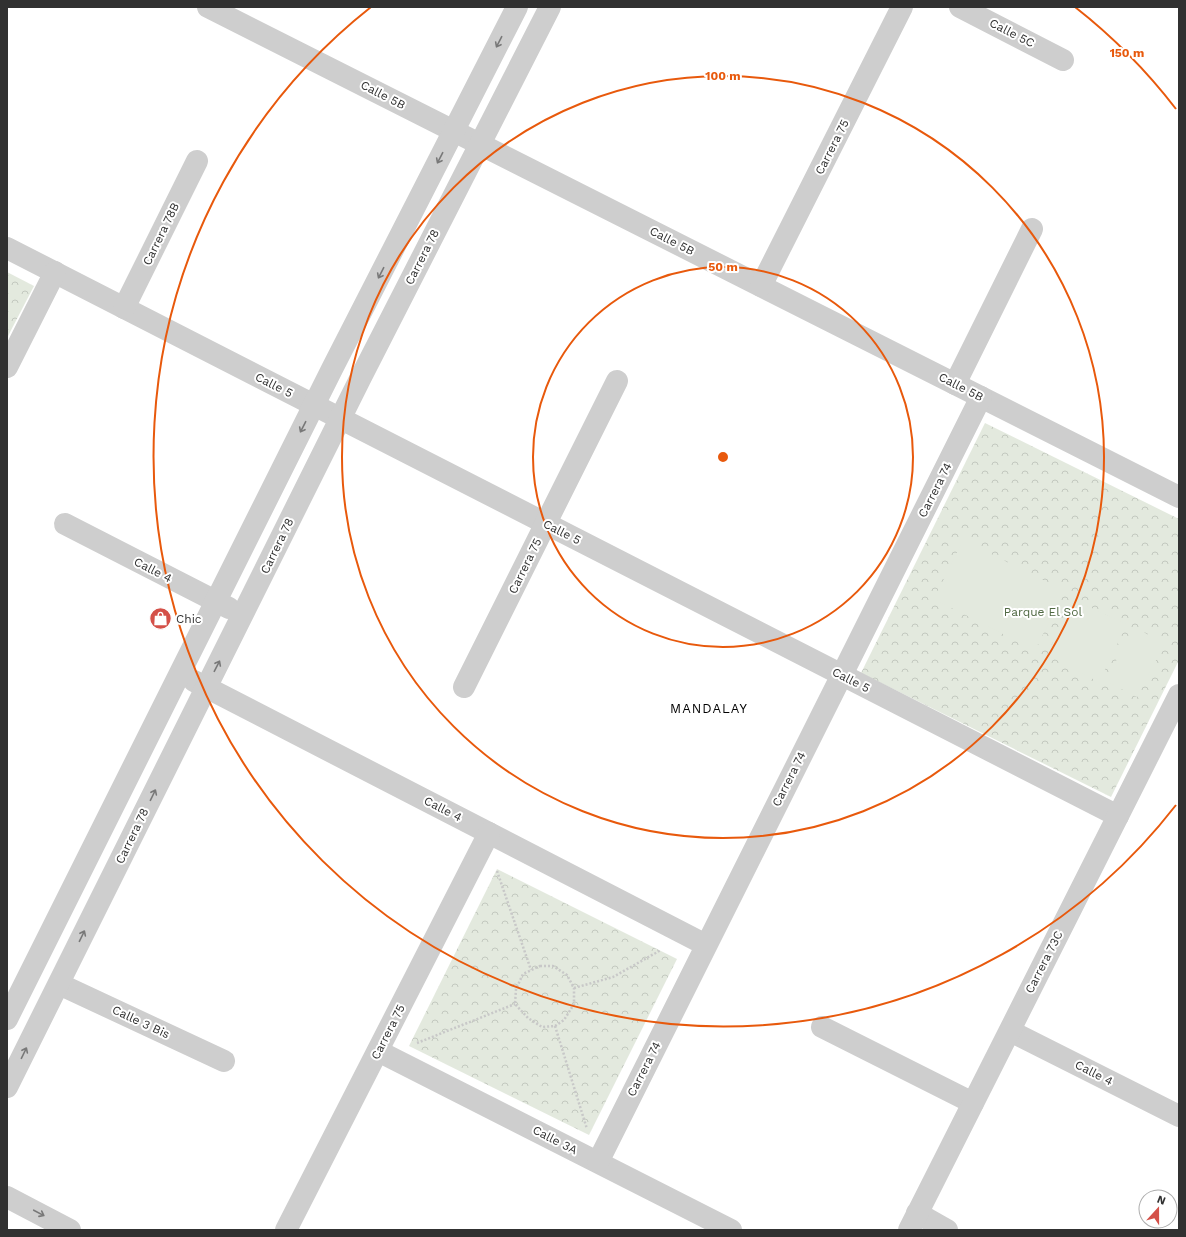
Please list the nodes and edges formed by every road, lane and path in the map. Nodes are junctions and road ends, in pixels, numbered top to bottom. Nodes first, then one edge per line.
1 (208, 7) edge
2 (517, 7) edge
3 (550, 7) edge
4 (902, 7) edge
5 (960, 7) edge
6 (1063, 60) dead end
7 (454, 131) junction
8 (480, 144) junction
9 (197, 161) dead end
10 (1032, 229) dead end
11 (7, 248) edge
12 (55, 272) junction
13 (761, 286) junction
14 (124, 308) junction
15 (7, 367) edge
16 (617, 381) dead end
17 (955, 384) junction
18 (981, 397) junction
19 (314, 405) junction
20 (340, 418) junction
21 (1179, 497) edge
22 (65, 524) dead end
23 (546, 524) junction
24 (216, 602) junction
25 (242, 615) junction
26 (180, 674) junction
27 (842, 675) junction
28 (206, 687) junction
29 (464, 687) dead end
30 (1179, 695) edge
31 (1118, 816) junction
32 (489, 833) junction
33 (497, 869) dead end
34 (699, 942) junction
35 (531, 970) junction
36 (59, 984) junction
37 (574, 988) junction
38 (515, 1004) junction
39 (7, 1018) edge
40 (555, 1026) junction
41 (822, 1027) dead end
42 (1010, 1031) junction
43 (416, 1044) dead end
44 (378, 1051) junction
45 (224, 1061) dead end
46 (7, 1088) edge
47 (973, 1103) junction
48 (1179, 1116) edge
49 (598, 1162) junction
50 (7, 1197) edge
51 (913, 1222) edge
52 (70, 1230) edge
53 (286, 1230) edge
54 (731, 1230) edge
55 (947, 1230) edge

1 - 7 street, Calle 5B
2 -> 7 street
3 - 8 street, Carrera 78
4 - 13 street, Carrera 75
5 - 6 street, Calle 5C
7 - 8 street, Calle 5B
7 -> 19 street
8 - 13 street, Calle 5B
8 - 20 street, Carrera 78
9 - 14 street, Carrera 78B
10 - 17 street
11 - 12 street, Calle 5
12 - 14 street, Calle 5
12 - 15 street
13 - 17 street, Calle 5B
14 - 19 street, Calle 5
16 - 23 street, Carrera 75
17 - 18 street, Calle 5B
18 - 21 street, Calle 5B
18 - 27 street, Carrera 74
19 - 20 street, Calle 5
19 -> 24 street
20 - 23 street, Calle 5
20 - 25 street, Carrera 78
22 - 24 street, Calle 4
23 - 27 street, Calle 5
23 - 29 street, Carrera 75
24 - 25 street, Calle 4
24 - 26 street
28 -> 25 street, Carrera 78
26 - 28 street, Calle 4
26 - 39 street
27 - 31 street, Calle 5
27 - 34 street, Carrera 74
28 - 32 street, Calle 4
36 -> 28 street, Carrera 78
30 - 31 street, Carrera 73C
31 - 42 street, Carrera 73C
32 - 34 street, Calle 4
32 - 44 street, Carrera 75
33 - 35 path
34 - 37 path
34 - 49 street, Carrera 74
35 - 37 path
35 - 38 path
36 - 45 street, Calle 3 Bis
46 -> 36 street, Carrera 78
37 - 40 path
38 - 40 path
38 - 43 path
40 - 49 path
41 - 47 street
42 - 47 street, Carrera 73C
42 - 48 street, Calle 4
44 - 49 street, Calle 3A
44 - 53 street, Carrera 75
47 - 51 street, Carrera 73C
49 - 54 street, Calle 3A
50 -> 52 street
51 - 55 street

